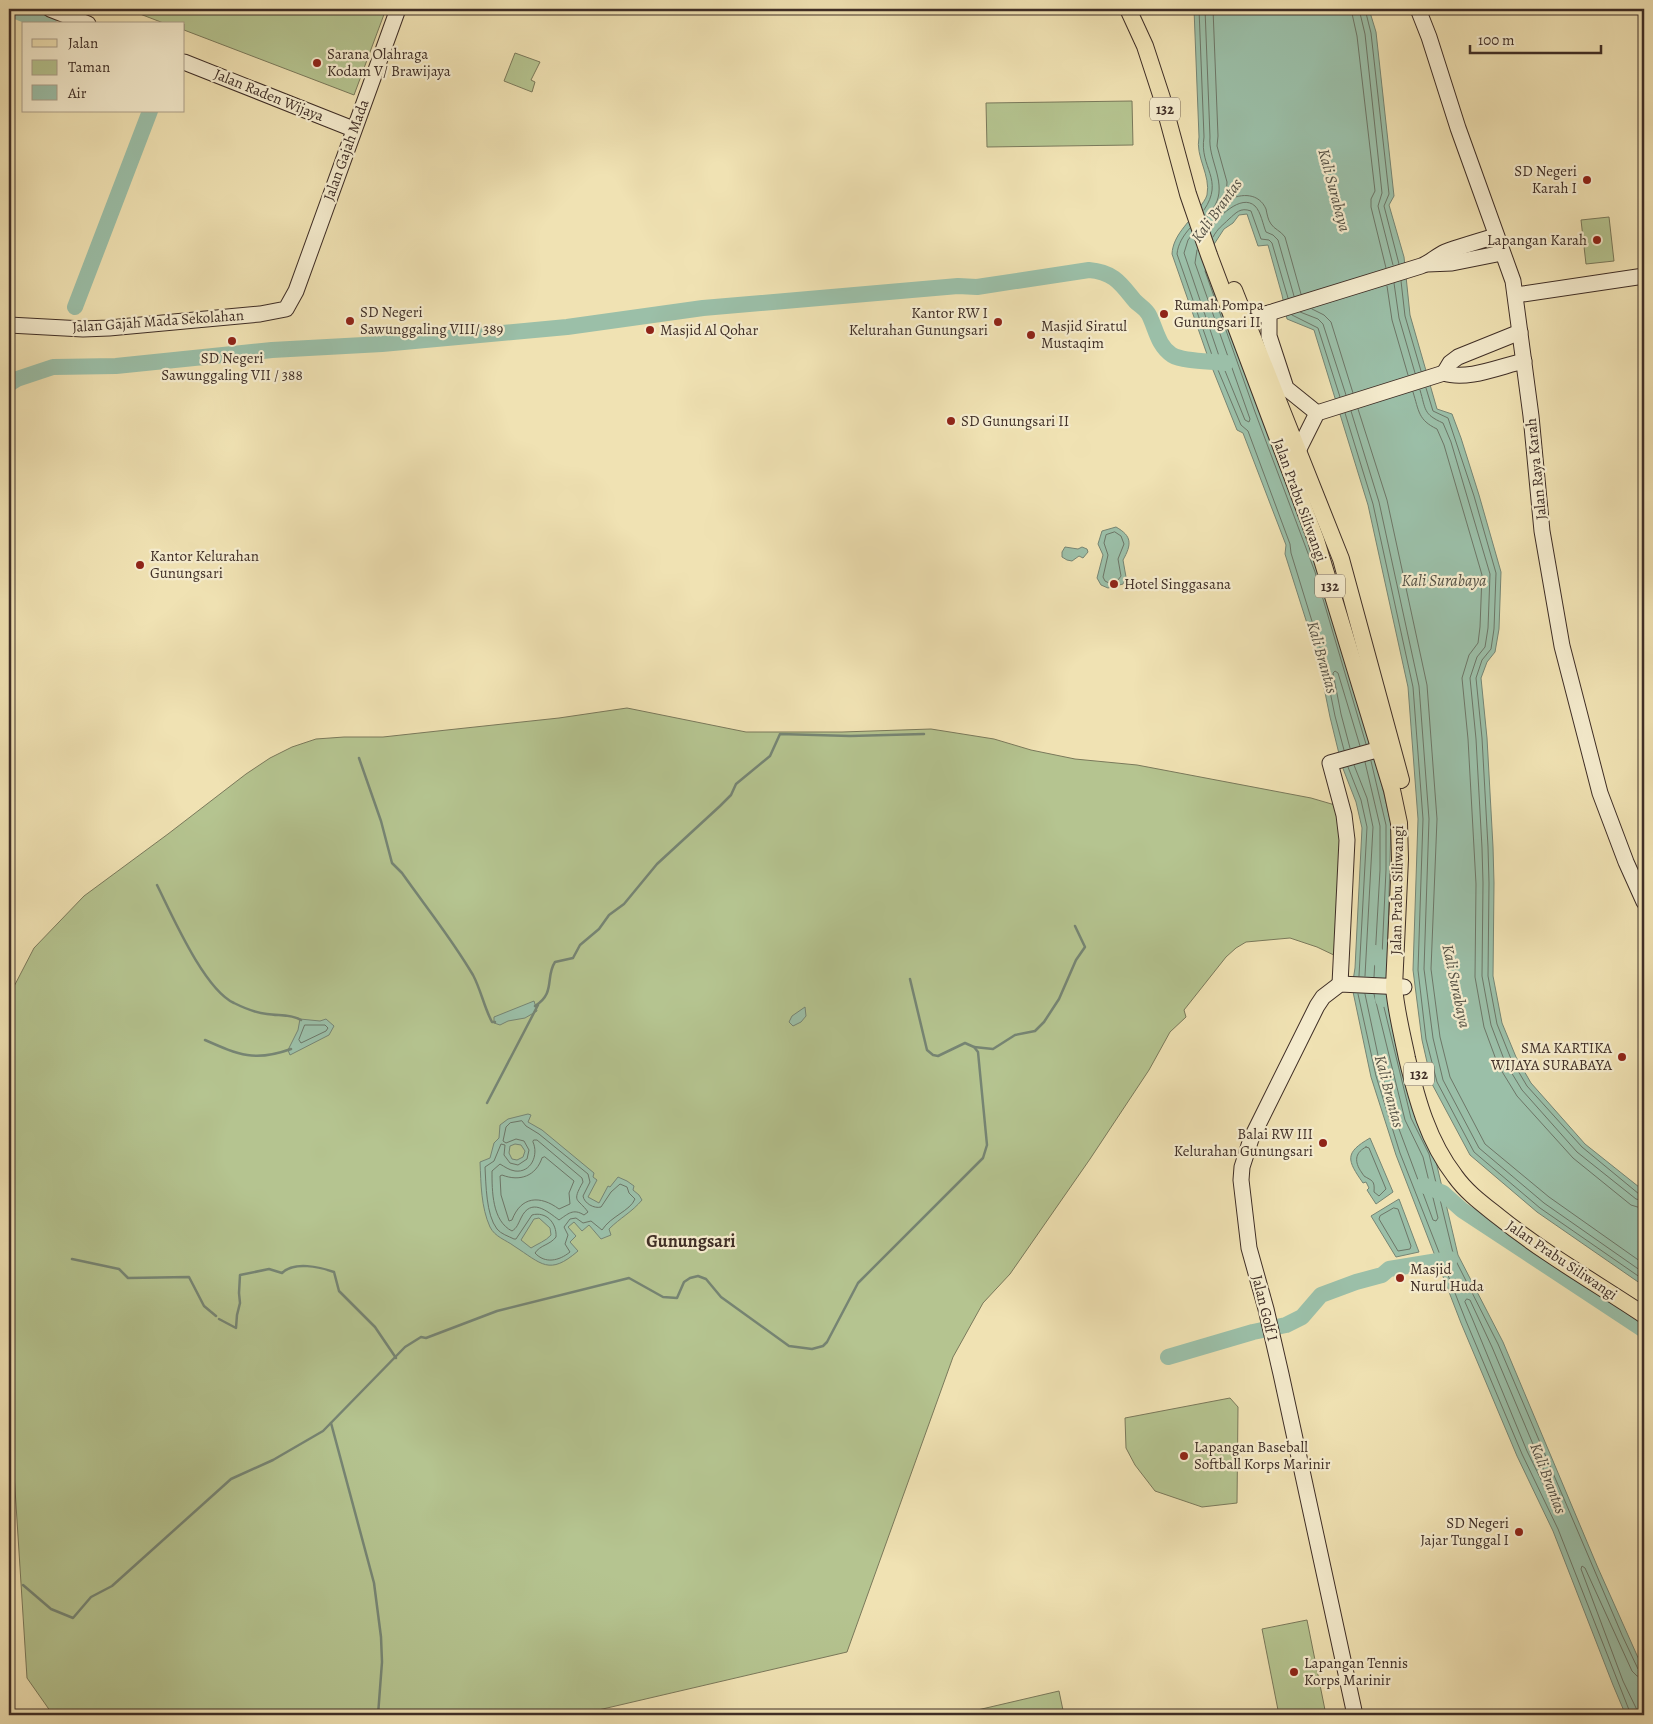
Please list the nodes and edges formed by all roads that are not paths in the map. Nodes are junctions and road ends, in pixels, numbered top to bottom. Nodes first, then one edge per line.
1 (50, 9) edge
2 (398, 9) edge
3 (1128, 9) edge
4 (1140, 9) edge
5 (1418, 9) edge
6 (83, 22) edge
7 (185, 62) edge
8 (353, 129) junction
9 (1198, 208) junction
10 (1496, 236) junction
11 (1502, 253) junction
12 (1424, 265) junction
13 (1644, 276) edge
14 (296, 291) joint
15 (1516, 294) junction
16 (1275, 311) junction
17 (1240, 319) junction
18 (9, 325) edge
19 (1520, 332) junction
20 (1524, 361) junction
21 (1442, 374) junction
22 (1284, 382) junction
23 (1280, 404) junction
24 (1323, 410) junction
25 (1298, 451) junction
26 (1288, 465) junction
27 (1341, 559) junction
28 (1323, 562) junction
29 (1383, 748) junction
30 (1644, 902) edge
31 (1343, 984) junction
32 (1395, 987) junction
33 (1644, 1303) edge
34 (1644, 1315) edge
35 (1355, 1715) edge

1 - 6 main road
2 - 8 main road, Jalan Gajah Mada
3 - 9 main road, 132
4 - 9 main road, 132
5 - 10 main road, Jalan Raya Karah
7 - 8 main road, Jalan Raden Wijaya
8 - 14 main road, Jalan Gajah Mada
9 - 17 main road, 132
10 - 11 main road, Jalan Raya Karah
10 - 12 main road
11 - 12 main road
11 - 15 main road, Jalan Raya Karah
12 - 16 main road
13 - 15 main road
14 - 18 main road, Jalan Gajah Mada Sekolahan
15 - 19 main road, Jalan Raya Karah
16 - 17 main road
16 - 22 main road
17 - 23 main road, Jalan Prabu Siliwangi / 132
17 - 26 main road, Jalan Prabu Siliwangi / 132
19 - 20 main road, Jalan Raya Karah
19 - 21 main road
20 - 21 main road
20 - 30 main road, Jalan Raya Karah
21 - 24 main road
22 - 23 main road
22 - 24 main road
23 - 25 main road, Jalan Prabu Siliwangi / 132
23 - 26 main road
24 - 25 main road
25 - 27 main road, Jalan Prabu Siliwangi / 132
26 - 28 main road, Jalan Prabu Siliwangi / 132
27 - 28 main road
27 - 29 main road, Jalan Prabu Siliwangi / 132
28 - 29 main road, Jalan Prabu Siliwangi / 132
29 - 31 main road
29 - 32 main road, Jalan Prabu Siliwangi / 132
31 - 32 main road
31 - 35 main road, Jalan Golf I
32 - 33 main road, Jalan Prabu Siliwangi / 132
32 - 34 main road, Jalan Prabu Siliwangi / 132

